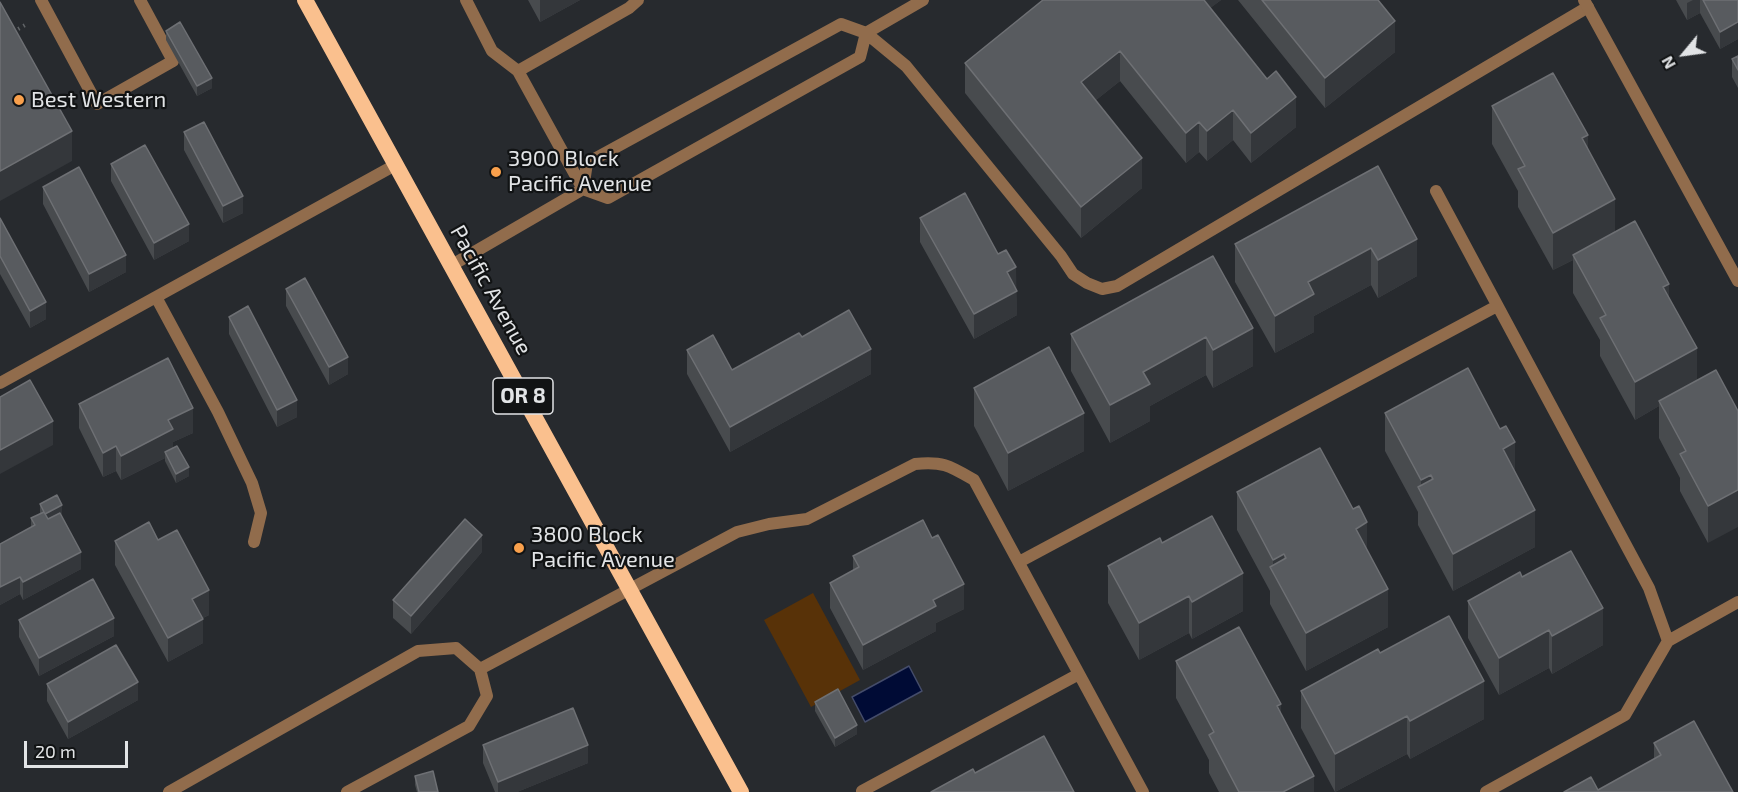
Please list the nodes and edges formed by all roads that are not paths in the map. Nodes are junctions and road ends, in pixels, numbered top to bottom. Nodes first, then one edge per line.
1 (41, 0) edge
2 (140, 0) edge
3 (306, 0) edge
4 (466, 0) edge
5 (638, 0) edge
6 (923, 0) edge
7 (1586, 4) edge
8 (866, 33) junction
9 (518, 71) junction
10 (397, 164) junction
11 (583, 189) junction
12 (1436, 191) dead end
13 (452, 265) junction
14 (1738, 281) edge
15 (156, 297) junction
16 (1497, 306) junction
17 (0, 383) edge
18 (254, 542) dead end
19 (1018, 562) junction
20 (629, 590) junction
21 (1738, 602) edge
22 (1668, 641) junction
23 (480, 669) junction
24 (1079, 674) junction
25 (862, 791) edge
26 (169, 792) edge
27 (347, 792) edge
28 (741, 792) edge
29 (1143, 792) edge
30 (1486, 792) edge

1 - 2 street
3 - 10 highway, Pacific Avenue / OR 8
4 - 9 street
5 - 9 street
6 - 8 street
7 - 8 street
7 - 14 street
8 - 11 street
8 - 11 street
9 - 11 street
10 - 13 highway, Pacific Avenue / OR 8
10 - 15 street
11 - 13 street
12 - 16 street
13 - 20 highway, Pacific Avenue / OR 8
15 - 17 street
15 - 18 street
16 - 19 street
16 - 22 street
19 - 20 street
19 - 24 street
20 - 23 street
20 - 28 highway, Pacific Avenue / OR 8
21 - 22 street
22 - 30 street
23 - 26 street
23 - 27 street
24 - 25 street
24 - 29 street

